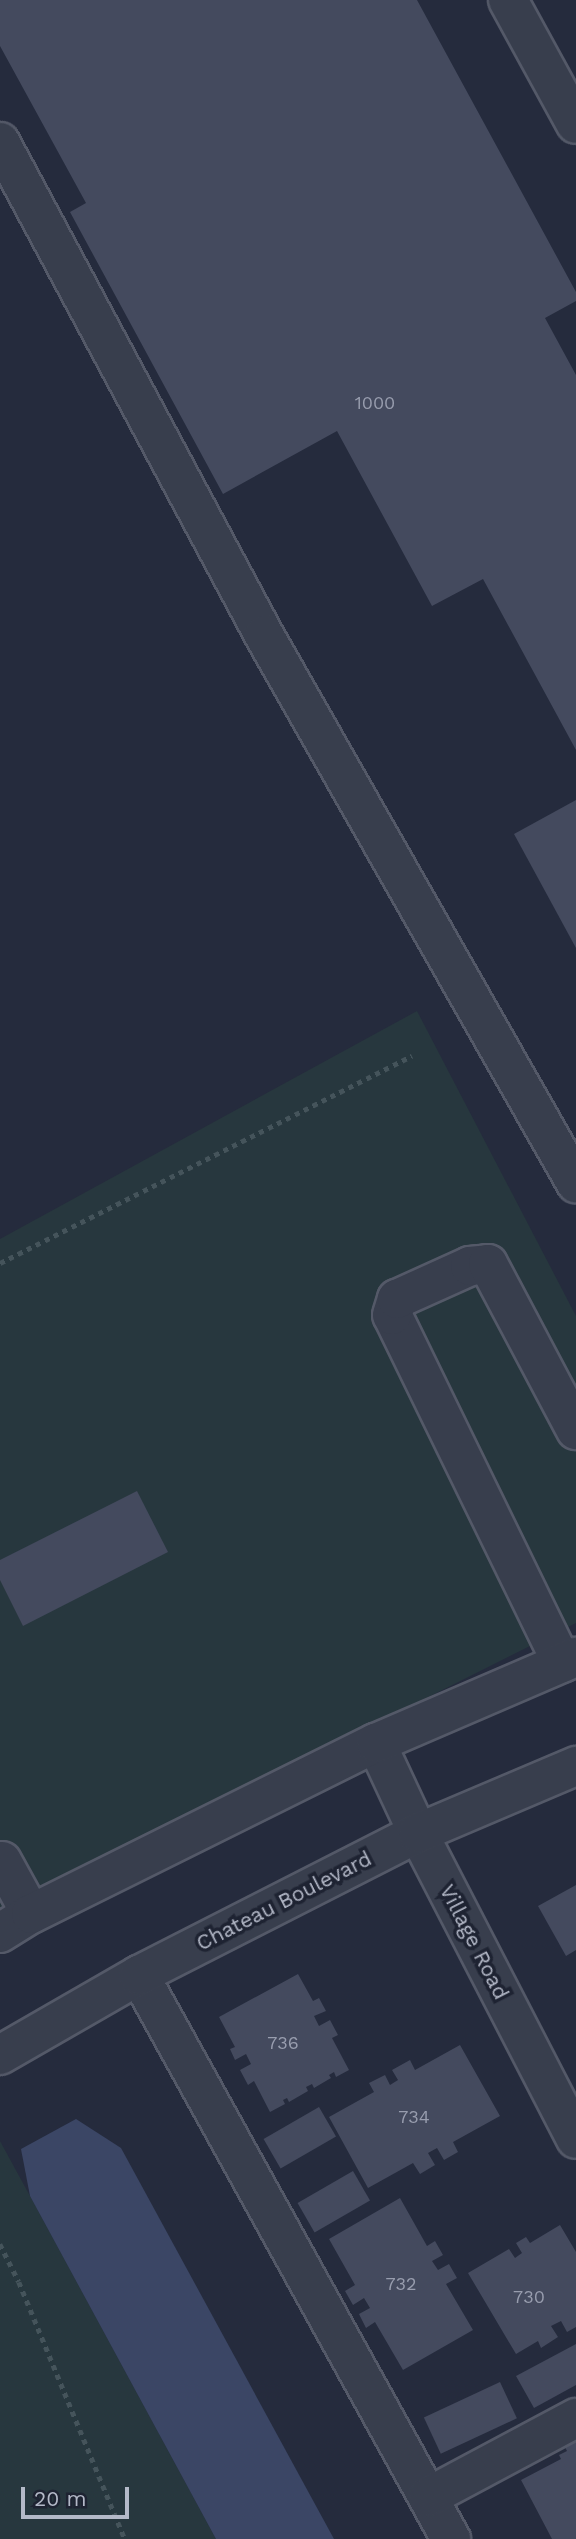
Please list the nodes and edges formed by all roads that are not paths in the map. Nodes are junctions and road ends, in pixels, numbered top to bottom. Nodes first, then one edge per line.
1 (508, 0) edge
2 (576, 124) edge
3 (0, 142) edge
4 (576, 1183) edge
5 (576, 1430) edge
6 (569, 1660) edge
7 (376, 1743) junction
8 (576, 1766) edge
9 (418, 1833) junction
10 (1, 1851) edge
11 (15, 1924) edge
12 (139, 1975) junction
13 (0, 2054) edge
14 (576, 2138) edge
15 (576, 2418) edge
16 (428, 2497) junction
17 (451, 2539) edge

1 - 2 street
3 - 4 street
5 - 6 street
6 - 7 street
7 - 9 street, Village Road
7 - 11 street
8 - 9 street, Chateau Boulevard
9 - 12 street, Chateau Boulevard
9 - 14 street, Village Road
10 - 11 street
12 - 13 street, Chateau Boulevard
12 - 16 street
15 - 16 street
16 - 17 street

